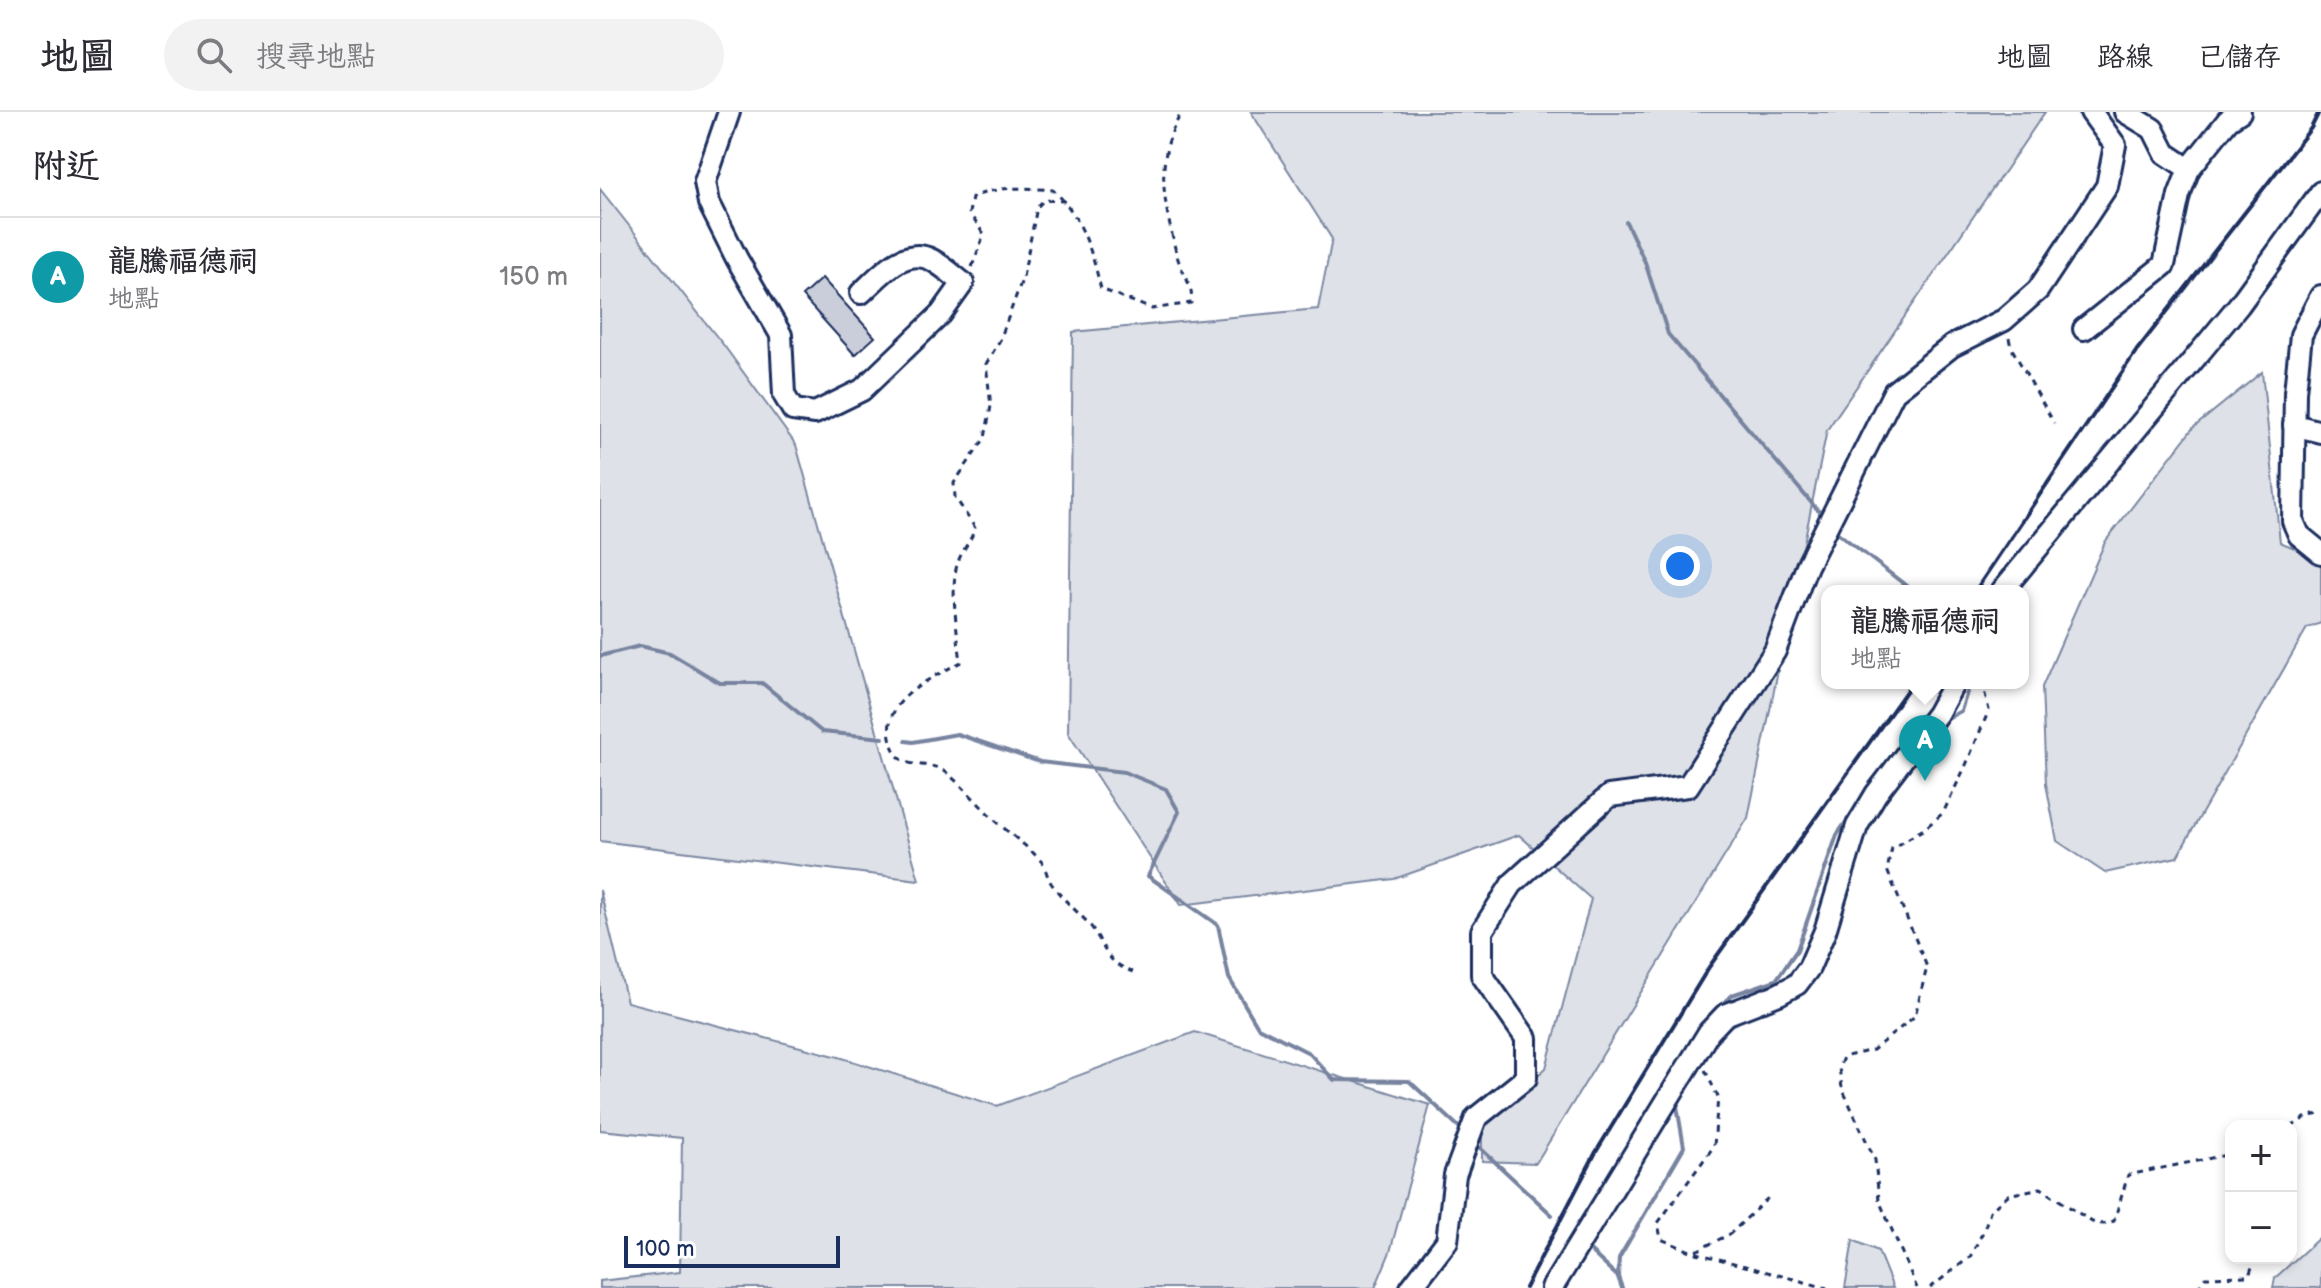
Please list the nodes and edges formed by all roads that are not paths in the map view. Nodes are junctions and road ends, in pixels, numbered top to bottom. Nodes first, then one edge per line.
1 (729, 112) edge
2 (2091, 112) edge
3 (2125, 112) edge
4 (2240, 112) edge
5 (2189, 169) junction
6 (2321, 192) edge
7 (861, 293) dead end
8 (2321, 296) edge
9 (2084, 329) dead end
10 (2294, 425) junction
11 (2321, 432) edge
12 (2321, 553) edge
13 (2007, 585) edge
14 (1951, 689) edge
15 (1411, 1288) edge
16 (1552, 1288) edge

1 - 7 street
2 - 15 street
3 - 5 street
4 - 5 street
5 - 9 street
6 - 13 street
8 - 10 street
10 - 11 street
10 - 12 street
14 - 16 street

